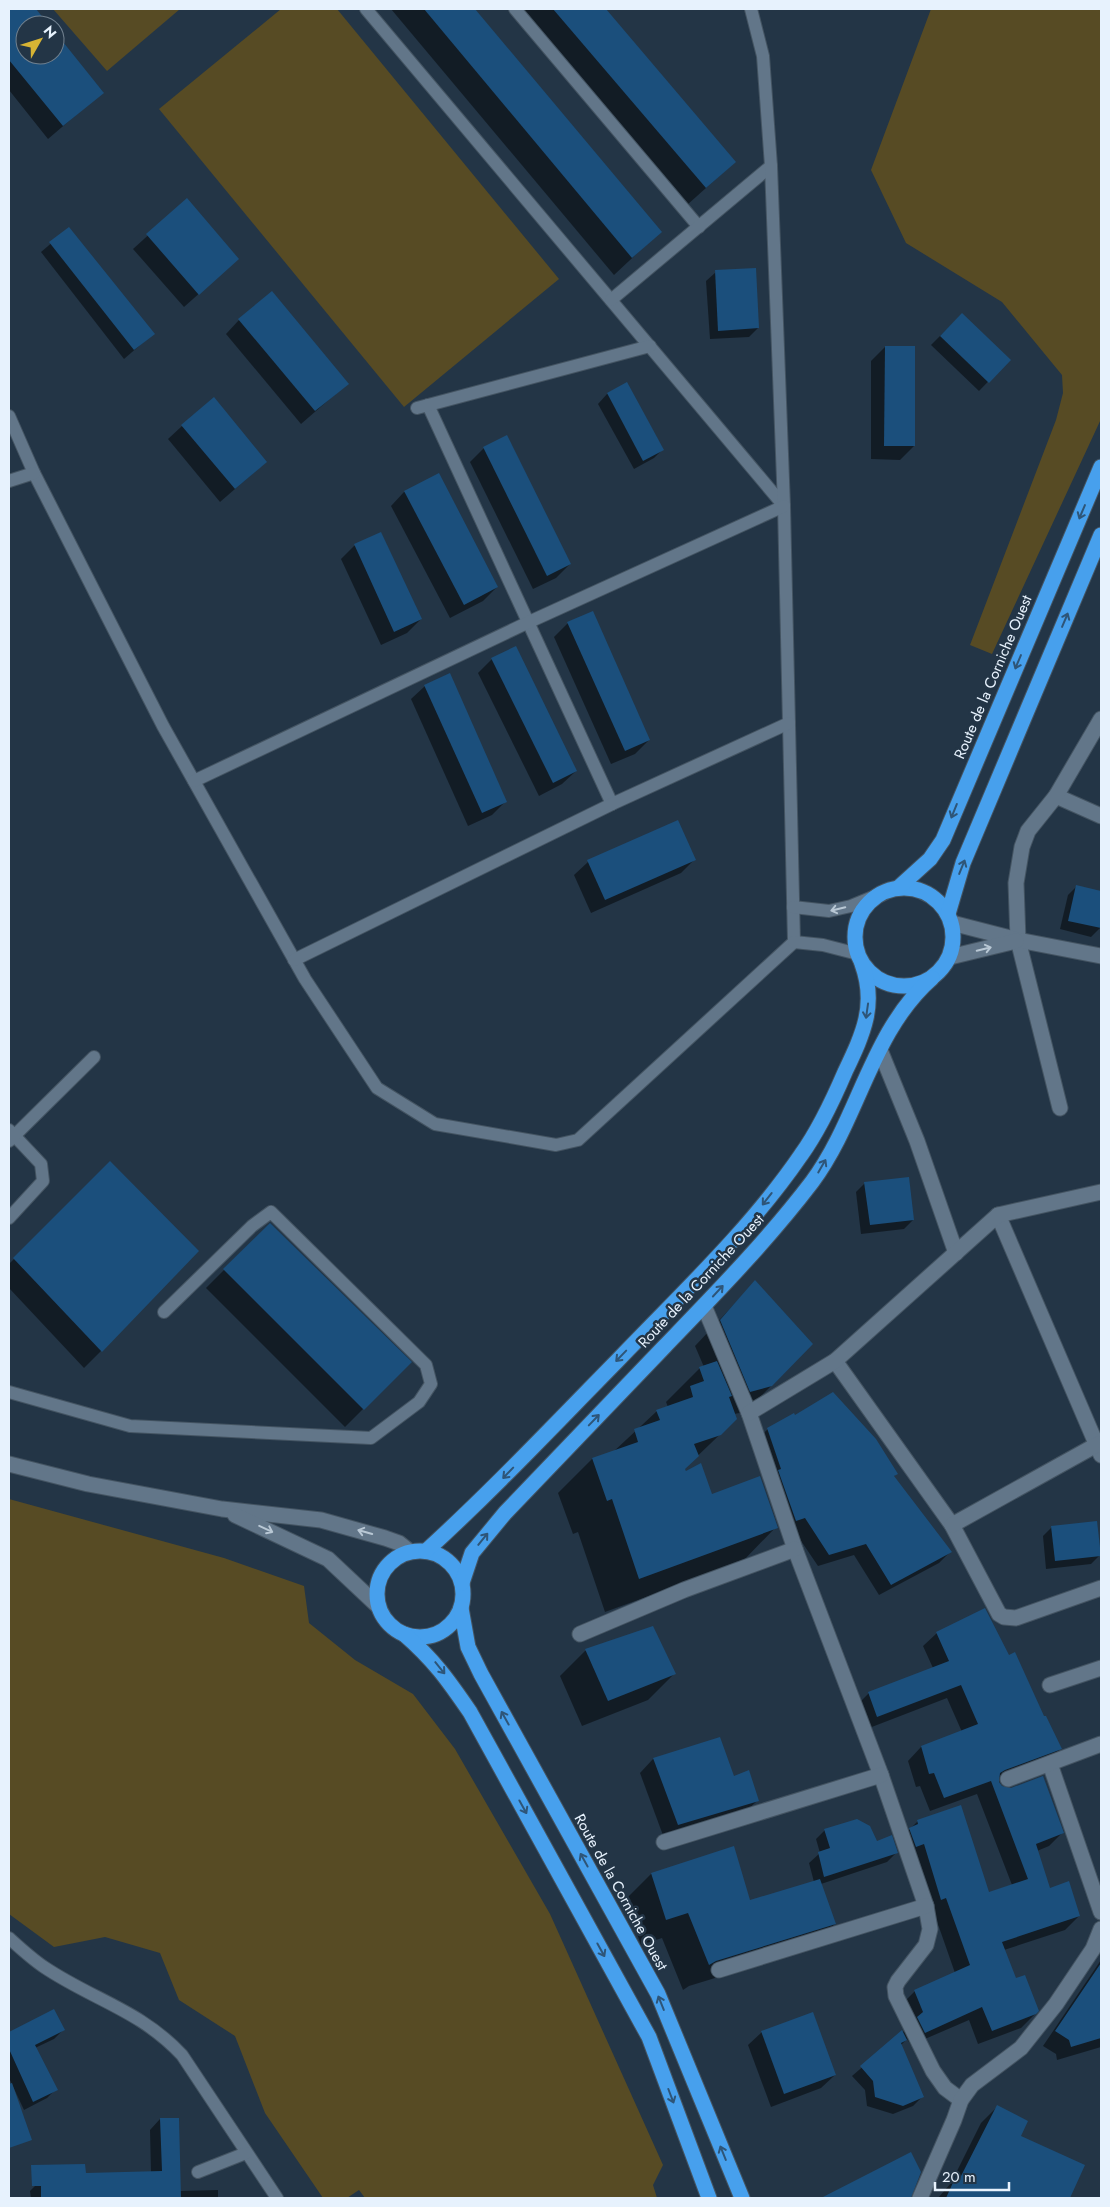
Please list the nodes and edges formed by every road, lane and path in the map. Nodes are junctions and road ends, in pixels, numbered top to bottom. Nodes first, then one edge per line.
1 (366, 9) edge
2 (515, 9) edge
3 (751, 9) edge
4 (771, 166) junction
5 (698, 226) junction
6 (611, 300) junction
7 (650, 346) junction
8 (9, 416) edge
9 (1101, 468) edge
10 (34, 473) junction
11 (9, 481) edge
12 (784, 506) junction
13 (1101, 535) edge
14 (529, 622) junction
15 (1101, 719) edge
16 (789, 723) junction
17 (194, 780) junction
18 (1056, 796) junction
19 (612, 804) junction
20 (1101, 816) edge
21 (898, 888) junction
22 (880, 894) junction
23 (793, 908) junction
24 (950, 918) junction
25 (1018, 940) junction
26 (794, 942) junction
27 (1101, 956) edge
28 (950, 957) junction
29 (860, 959) junction
30 (294, 960) junction
31 (932, 978) junction
32 (880, 1050) junction
33 (94, 1057) dead end
34 (1060, 1108) dead end
35 (10, 1136) edge
36 (1101, 1192) edge
37 (998, 1215) junction
38 (9, 1218) edge
39 (956, 1253) junction
40 (704, 1306) junction
41 (164, 1312) dead end
42 (835, 1361) junction
43 (9, 1392) edge
44 (749, 1413) junction
45 (1099, 1449) edge
46 (9, 1464) edge
47 (222, 1509) junction
48 (952, 1525) junction
49 (794, 1549) junction
50 (426, 1550) junction
51 (410, 1551) junction
52 (462, 1582) junction
53 (1101, 1588) edge
54 (378, 1606) junction
55 (461, 1608) junction
56 (404, 1634) junction
57 (580, 1634) dead end
58 (1101, 1668) edge
59 (1050, 1685) dead end
60 (1101, 1744) edge
61 (1050, 1764) junction
62 (881, 1775) junction
63 (1008, 1779) dead end
64 (664, 1842) dead end
65 (926, 1906) junction
66 (1101, 1912) edge
67 (1101, 1932) edge
68 (9, 1938) edge
69 (719, 1970) dead end
70 (961, 2100) junction
71 (246, 2153) junction
72 (198, 2172) dead end
73 (277, 2198) edge
74 (709, 2198) edge
75 (742, 2198) edge
76 (920, 2198) edge

1 - 6 lane
2 - 5 lane
3 - 4 lane
4 - 5 lane
4 - 12 lane
5 - 6 lane
6 - 7 lane
7 - 12 lane
7 - 14 lane
8 - 10 lane
9 -> 21 highway, Route de la Corniche Ouest
10 - 11 lane
10 - 17 lane
12 - 14 lane
12 - 16 lane
24 -> 13 highway
14 - 17 lane
14 - 19 lane
15 - 18 street
16 - 19 lane
16 - 23 lane
17 - 30 lane
18 - 20 street
18 - 25 street
19 - 30 lane
21 - 22 highway
21 - 24 highway
22 -> 23 lane
22 - 29 highway
23 - 26 lane
24 - 25 street
24 - 28 highway
25 - 27 street
28 -> 25 street
25 - 34 street
26 - 29 lane
26 - 30 lane
28 - 31 highway
29 - 31 highway
29 -> 50 highway, Route de la Corniche Ouest
31 - 32 highway, Route de la Corniche Ouest
32 - 39 street
40 -> 32 highway, Route de la Corniche Ouest
33 - 35 lane
35 - 38 lane
36 - 37 street
37 - 39 street
37 - 45 street
39 - 42 street
40 - 44 street
52 -> 40 highway, Route de la Corniche Ouest
41 - 43 lane
42 - 44 street
42 - 48 street
44 - 49 street
45 - 48 street
46 - 47 street
51 -> 47 street
47 -> 54 street
48 - 53 street
49 - 57 street
49 - 62 street
50 - 51 highway
50 - 52 highway
51 - 54 highway
52 - 55 highway
54 - 56 highway
55 - 56 highway
75 -> 55 highway, Route de la Corniche Ouest
56 -> 74 highway
58 - 59 street
60 - 61 street
61 - 63 street
61 - 66 street
62 - 64 street
62 - 65 street
65 - 69 street
65 - 70 street
67 - 70 street
68 - 71 lane
70 - 76 street
71 - 72 lane
71 - 73 lane

